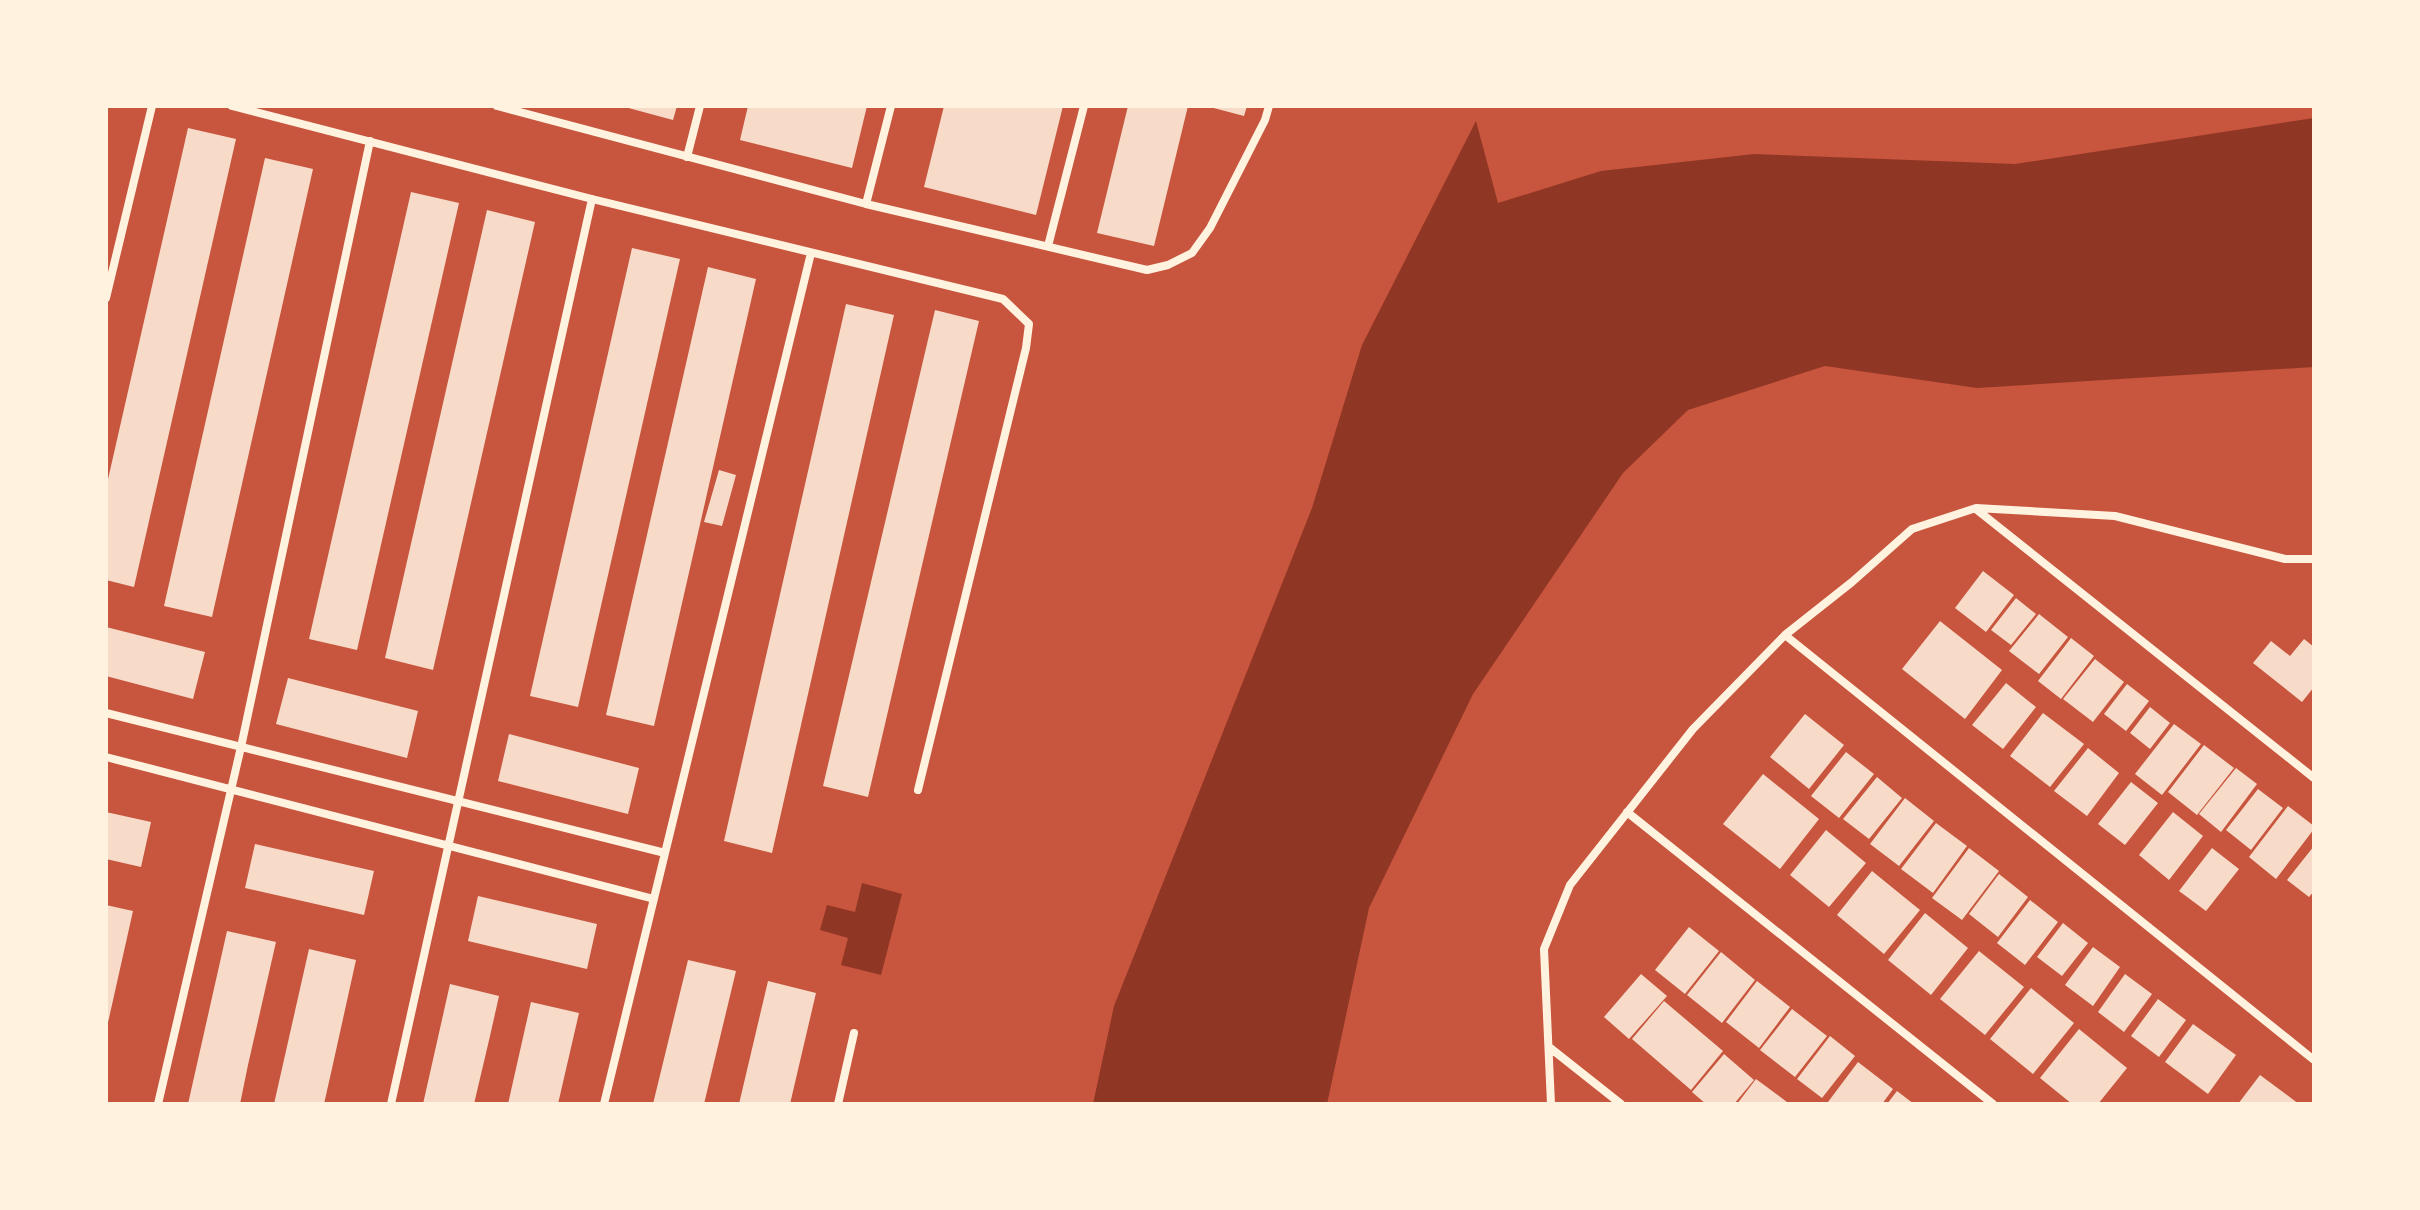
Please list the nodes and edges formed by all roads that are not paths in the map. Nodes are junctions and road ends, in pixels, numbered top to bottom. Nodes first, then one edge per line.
1 (152, 106) edge
2 (232, 106) edge
3 (497, 106) edge
4 (546, 106) edge
5 (700, 106) edge
6 (891, 106) edge
7 (1084, 106) edge
8 (1269, 106) edge
9 (544, 117) junction
10 (370, 141) junction
11 (687, 157) junction
12 (592, 199) junction
13 (866, 204) junction
14 (1048, 246) junction
15 (811, 253) junction
16 (106, 298) edge
17 (1976, 508) junction
18 (2314, 559) edge
19 (1785, 635) junction
20 (106, 713) edge
21 (241, 747) junction
22 (106, 757) edge
23 (2314, 778) edge
24 (230, 789) junction
25 (918, 790) dead end
26 (458, 801) junction
27 (1627, 812) junction
28 (448, 846) junction
29 (665, 853) junction
30 (654, 899) junction
31 (854, 1033) dead end
32 (1549, 1047) junction
33 (2314, 1060) edge
34 (158, 1104) edge
35 (391, 1104) edge
36 (604, 1104) edge
37 (838, 1104) edge
38 (1551, 1104) edge
39 (1621, 1104) edge
40 (1993, 1104) edge

1 - 16 street
2 - 10 street
3 - 9 street
4 - 9 street
5 - 11 street
6 - 13 street
7 - 14 street
8 - 14 street
9 - 11 street
10 - 12 street
10 - 21 street
11 - 13 street
12 - 15 street
12 - 26 street
13 - 14 street
15 - 25 street
15 - 29 street
17 - 18 street
17 - 19 street
17 - 23 street
19 - 27 street
19 - 33 street
20 - 21 street
21 - 24 street
21 - 26 street
22 - 24 street
24 - 28 street
24 - 34 street
26 - 28 street
26 - 29 street
27 - 32 street
27 - 40 street
28 - 30 street
28 - 35 street
29 - 30 street
30 - 36 street
31 - 37 street
32 - 38 street
32 - 39 street

